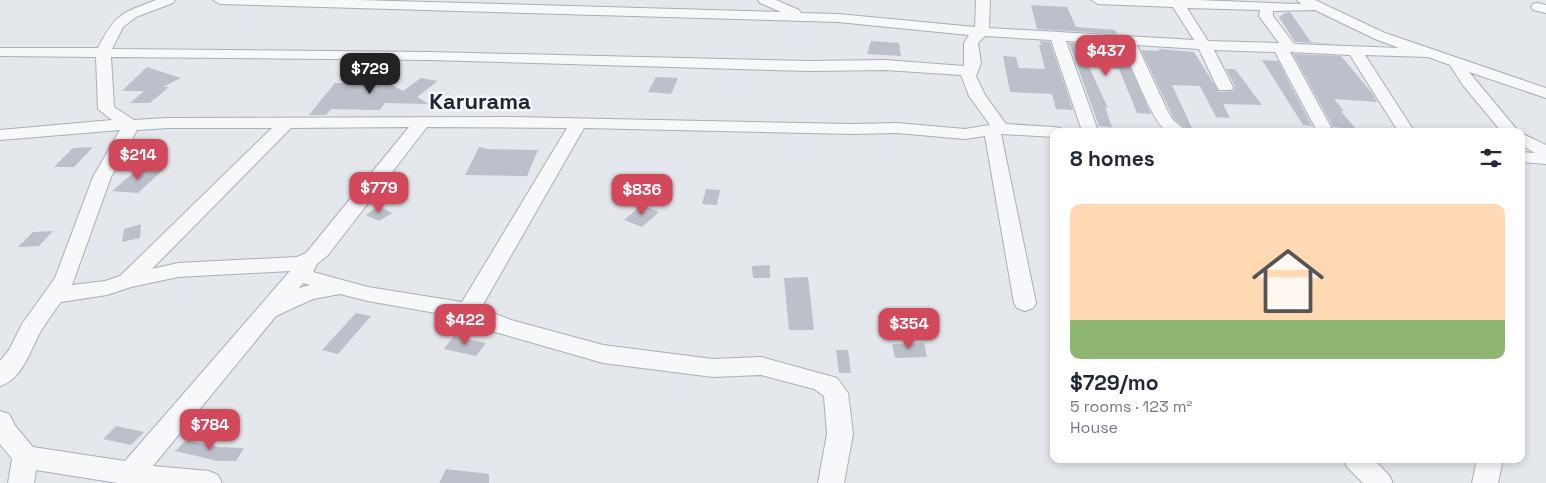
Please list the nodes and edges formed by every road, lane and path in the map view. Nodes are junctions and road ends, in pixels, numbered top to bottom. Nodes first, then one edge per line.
1 (168, 0) edge
2 (220, 0) edge
3 (765, 0) edge
4 (984, 0) edge
5 (1098, 0) edge
6 (1111, 0) edge
7 (1175, 2) edge
8 (1311, 3) edge
9 (1260, 5) edge
10 (805, 17) junction
11 (982, 32) junction
12 (1057, 36) junction
13 (1127, 40) junction
14 (1204, 45) junction
15 (1285, 48) junction
16 (1354, 50) junction
17 (0, 52) edge
18 (103, 53) junction
19 (1430, 53) junction
20 (1456, 62) junction
21 (970, 71) junction
22 (1225, 86) dead end
23 (1546, 93) edge
24 (422, 122) junction
25 (286, 123) junction
26 (578, 124) junction
27 (131, 125) junction
28 (1089, 128) edge
29 (1174, 128) edge
30 (1325, 128) edge
31 (1404, 128) edge
32 (1508, 128) edge
33 (997, 130) junction
34 (1050, 132) edge
35 (0, 135) edge
36 (1525, 140) edge
37 (1546, 152) edge
38 (1525, 157) edge
39 (1546, 158) edge
40 (313, 258) junction
41 (298, 275) junction
42 (127, 280) junction
43 (340, 287) junction
44 (56, 295) junction
45 (1025, 303) dead end
46 (468, 311) junction
47 (264, 315) junction
48 (0, 377) edge
49 (0, 421) edge
50 (25, 457) junction
51 (1360, 463) edge
52 (1489, 463) edge
53 (130, 474) junction
54 (1381, 482) edge
55 (22, 483) edge
56 (209, 483) edge
57 (831, 483) edge
58 (1485, 483) edge

1 - 18 street
2 - 10 street
3 - 10 street
4 - 11 street
5 - 6 street
6 - 7 street
7 - 9 street
7 - 14 street
8 - 9 street
8 - 19 street
9 - 15 street
10 - 11 street
11 - 12 street
11 - 21 street
12 - 13 street
12 - 28 street
13 - 14 street
13 - 29 street
14 - 15 street
14 - 22 street
15 - 16 street
15 - 30 street
16 - 19 street
16 - 31 street
17 - 18 street
18 - 21 street
18 - 27 street
19 - 20 street
20 - 23 street
20 - 32 street
21 - 33 street
24 - 25 street
24 - 26 street
24 - 40 street
25 - 27 street
25 - 42 street
26 - 33 street
26 - 46 street
27 - 35 street
27 - 44 street
33 - 34 street
33 - 45 street
36 - 37 street
38 - 39 street
40 - 41 street
40 - 42 street
41 - 43 street
41 - 47 street
42 - 44 street
43 - 46 street
43 - 47 street
44 - 48 street
46 - 57 street
47 - 53 street
49 - 50 street
50 - 53 street
50 - 55 street
51 - 54 street
52 - 58 street
53 - 56 street

